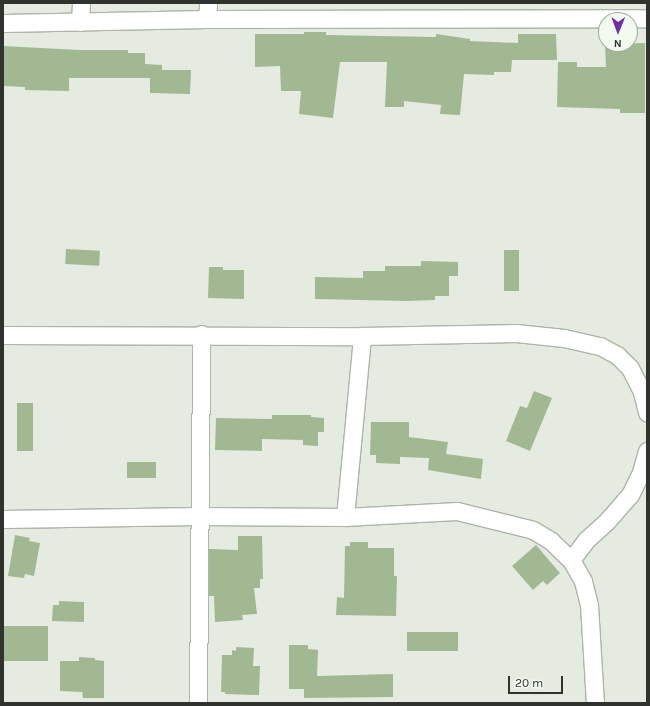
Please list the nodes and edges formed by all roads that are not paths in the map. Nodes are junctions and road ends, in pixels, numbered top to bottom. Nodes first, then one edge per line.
1 (81, 3) edge
2 (208, 11) edge
3 (647, 18) edge
4 (80, 22) junction
5 (3, 23) edge
6 (201, 334) junction
7 (3, 335) edge
8 (362, 336) junction
9 (647, 412) edge
10 (647, 451) edge
11 (199, 516) junction
12 (345, 517) junction
13 (3, 519) edge
14 (571, 560) junction
15 (198, 703) edge
16 (595, 703) edge

1 - 4 street
2 - 3 street
2 - 4 street
4 - 5 street
6 - 7 street
6 - 8 street
6 - 11 street
8 - 9 street
8 - 12 street
10 - 14 street
11 - 12 street
11 - 13 street
11 - 15 street
12 - 14 street
14 - 16 street

